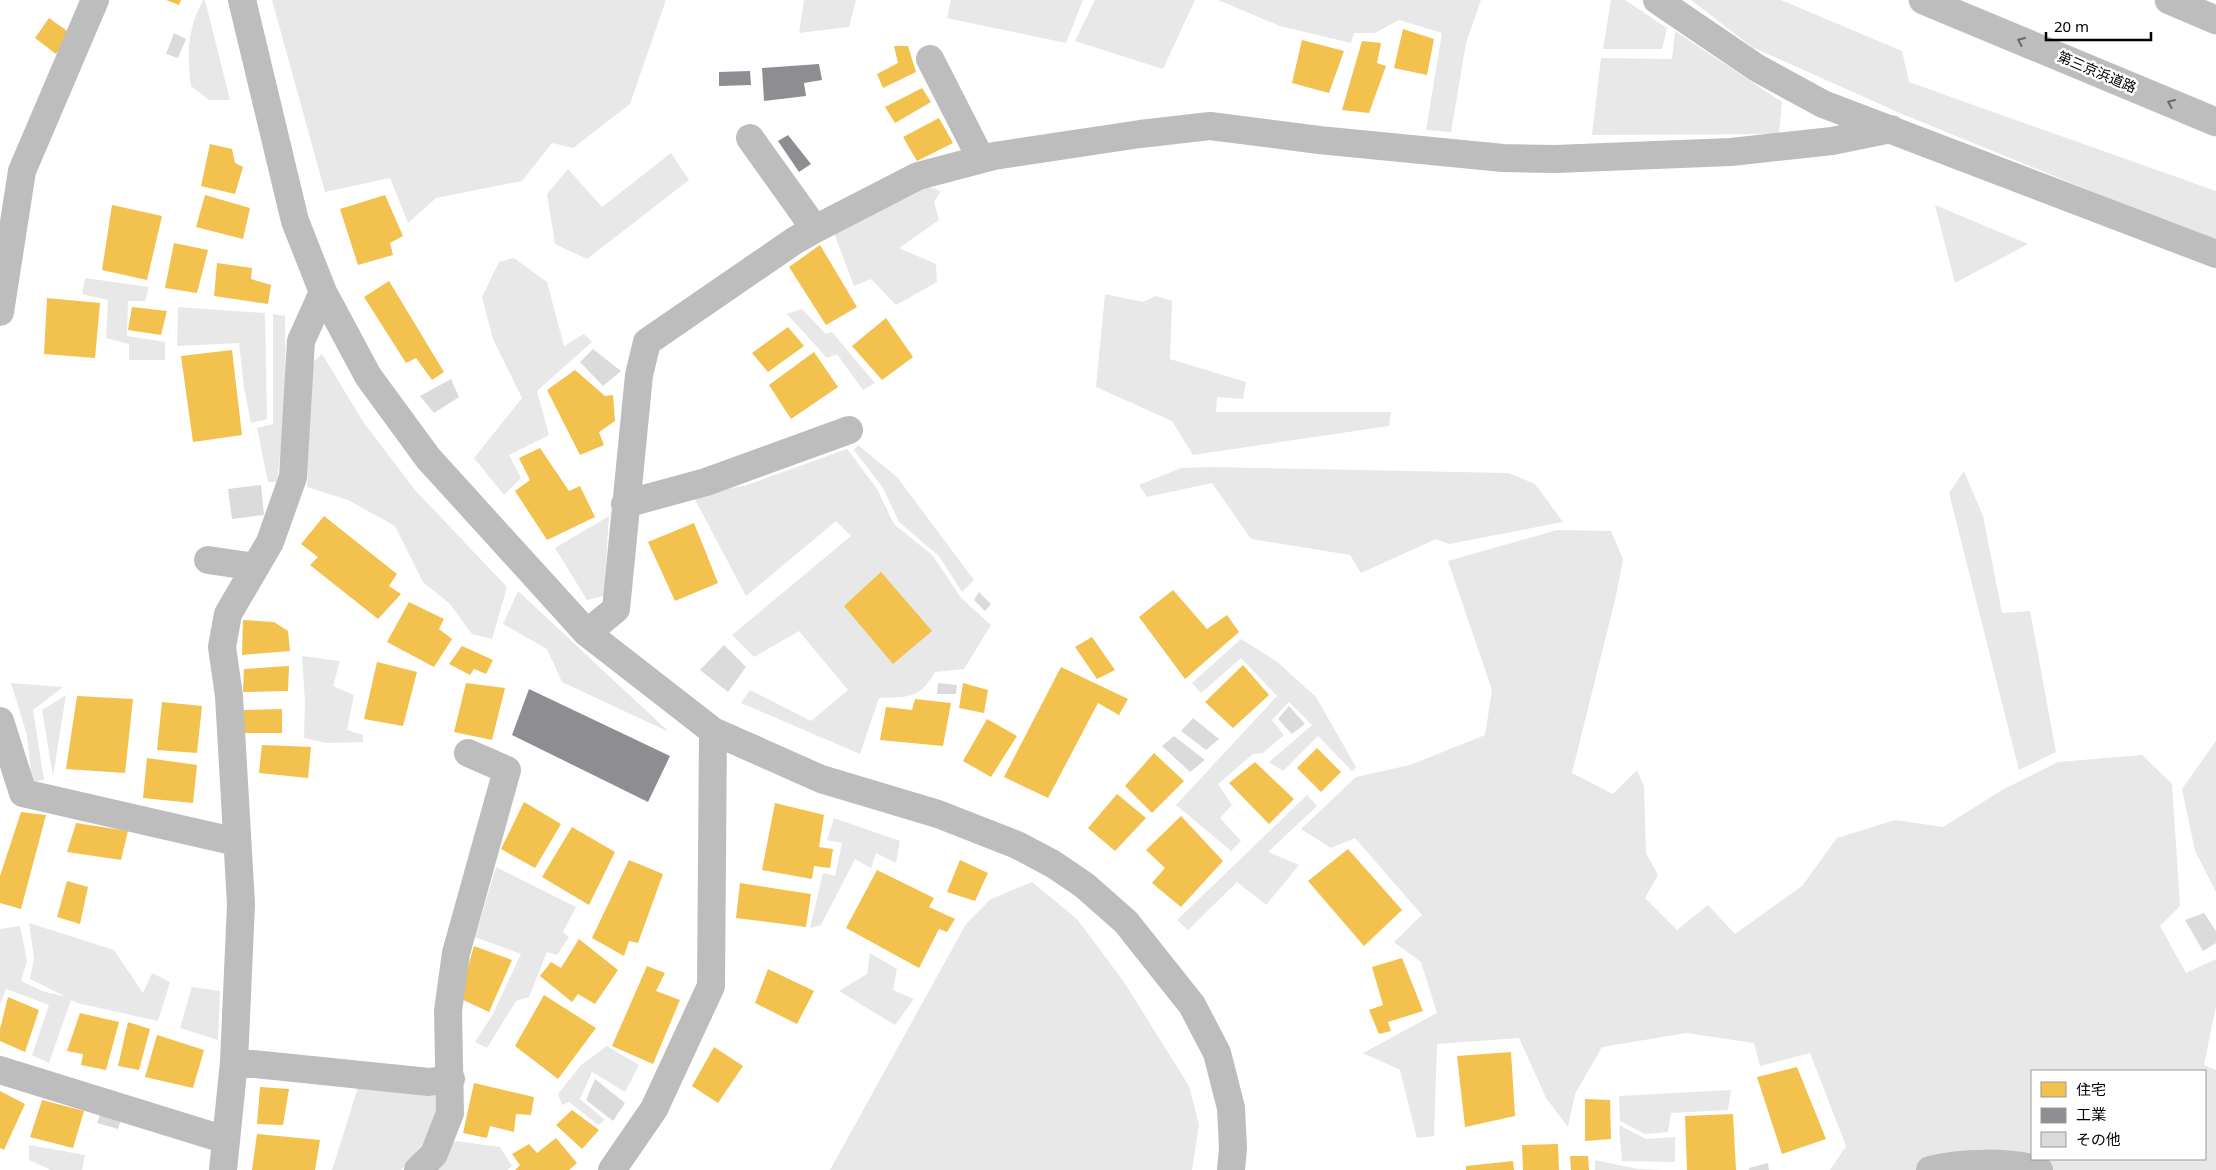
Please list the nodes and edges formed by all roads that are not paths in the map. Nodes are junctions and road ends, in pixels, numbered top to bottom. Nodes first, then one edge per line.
1 (95, 0) edge
2 (242, 0) edge
3 (1657, 0) edge
4 (1923, 0) edge
5 (2169, 0) edge
6 (2216, 20) edge
7 (930, 59) dead end
8 (2216, 122) edge
9 (1891, 129) junction
10 (750, 138) dead end
11 (981, 159) junction
12 (816, 229) junction
13 (2216, 254) edge
14 (322, 292) junction
15 (0, 312) edge
16 (850, 430) dead end
17 (625, 504) junction
18 (208, 560) dead end
19 (256, 567) junction
20 (587, 633) junction
21 (0, 721) edge
22 (713, 731) junction
23 (468, 753) dead end
24 (237, 842) junction
25 (234, 1062) junction
26 (0, 1070) edge
27 (451, 1079) junction
28 (226, 1140) junction
29 (223, 1170) edge
30 (418, 1170) edge
31 (612, 1170) edge
32 (1231, 1170) edge
33 (1930, 1170) edge
34 (2039, 1170) edge

1 - 15 main road
2 - 14 main road
3 - 9 main road
8 -> 4 main road, 第三京浜道路
5 - 6 main road
7 - 11 main road
9 - 11 main road
9 - 13 main road
10 - 12 main road
11 - 12 main road
12 - 17 main road
14 - 19 main road
14 - 20 main road
16 - 17 main road
17 - 20 main road
18 - 19 main road
19 - 24 main road
20 - 22 main road
21 - 24 main road
22 - 31 main road
22 - 32 main road
23 - 27 main road
24 - 25 main road
25 - 27 main road
25 - 28 main road
26 - 28 main road
27 - 30 main road
28 - 29 main road
33 - 34 main road

